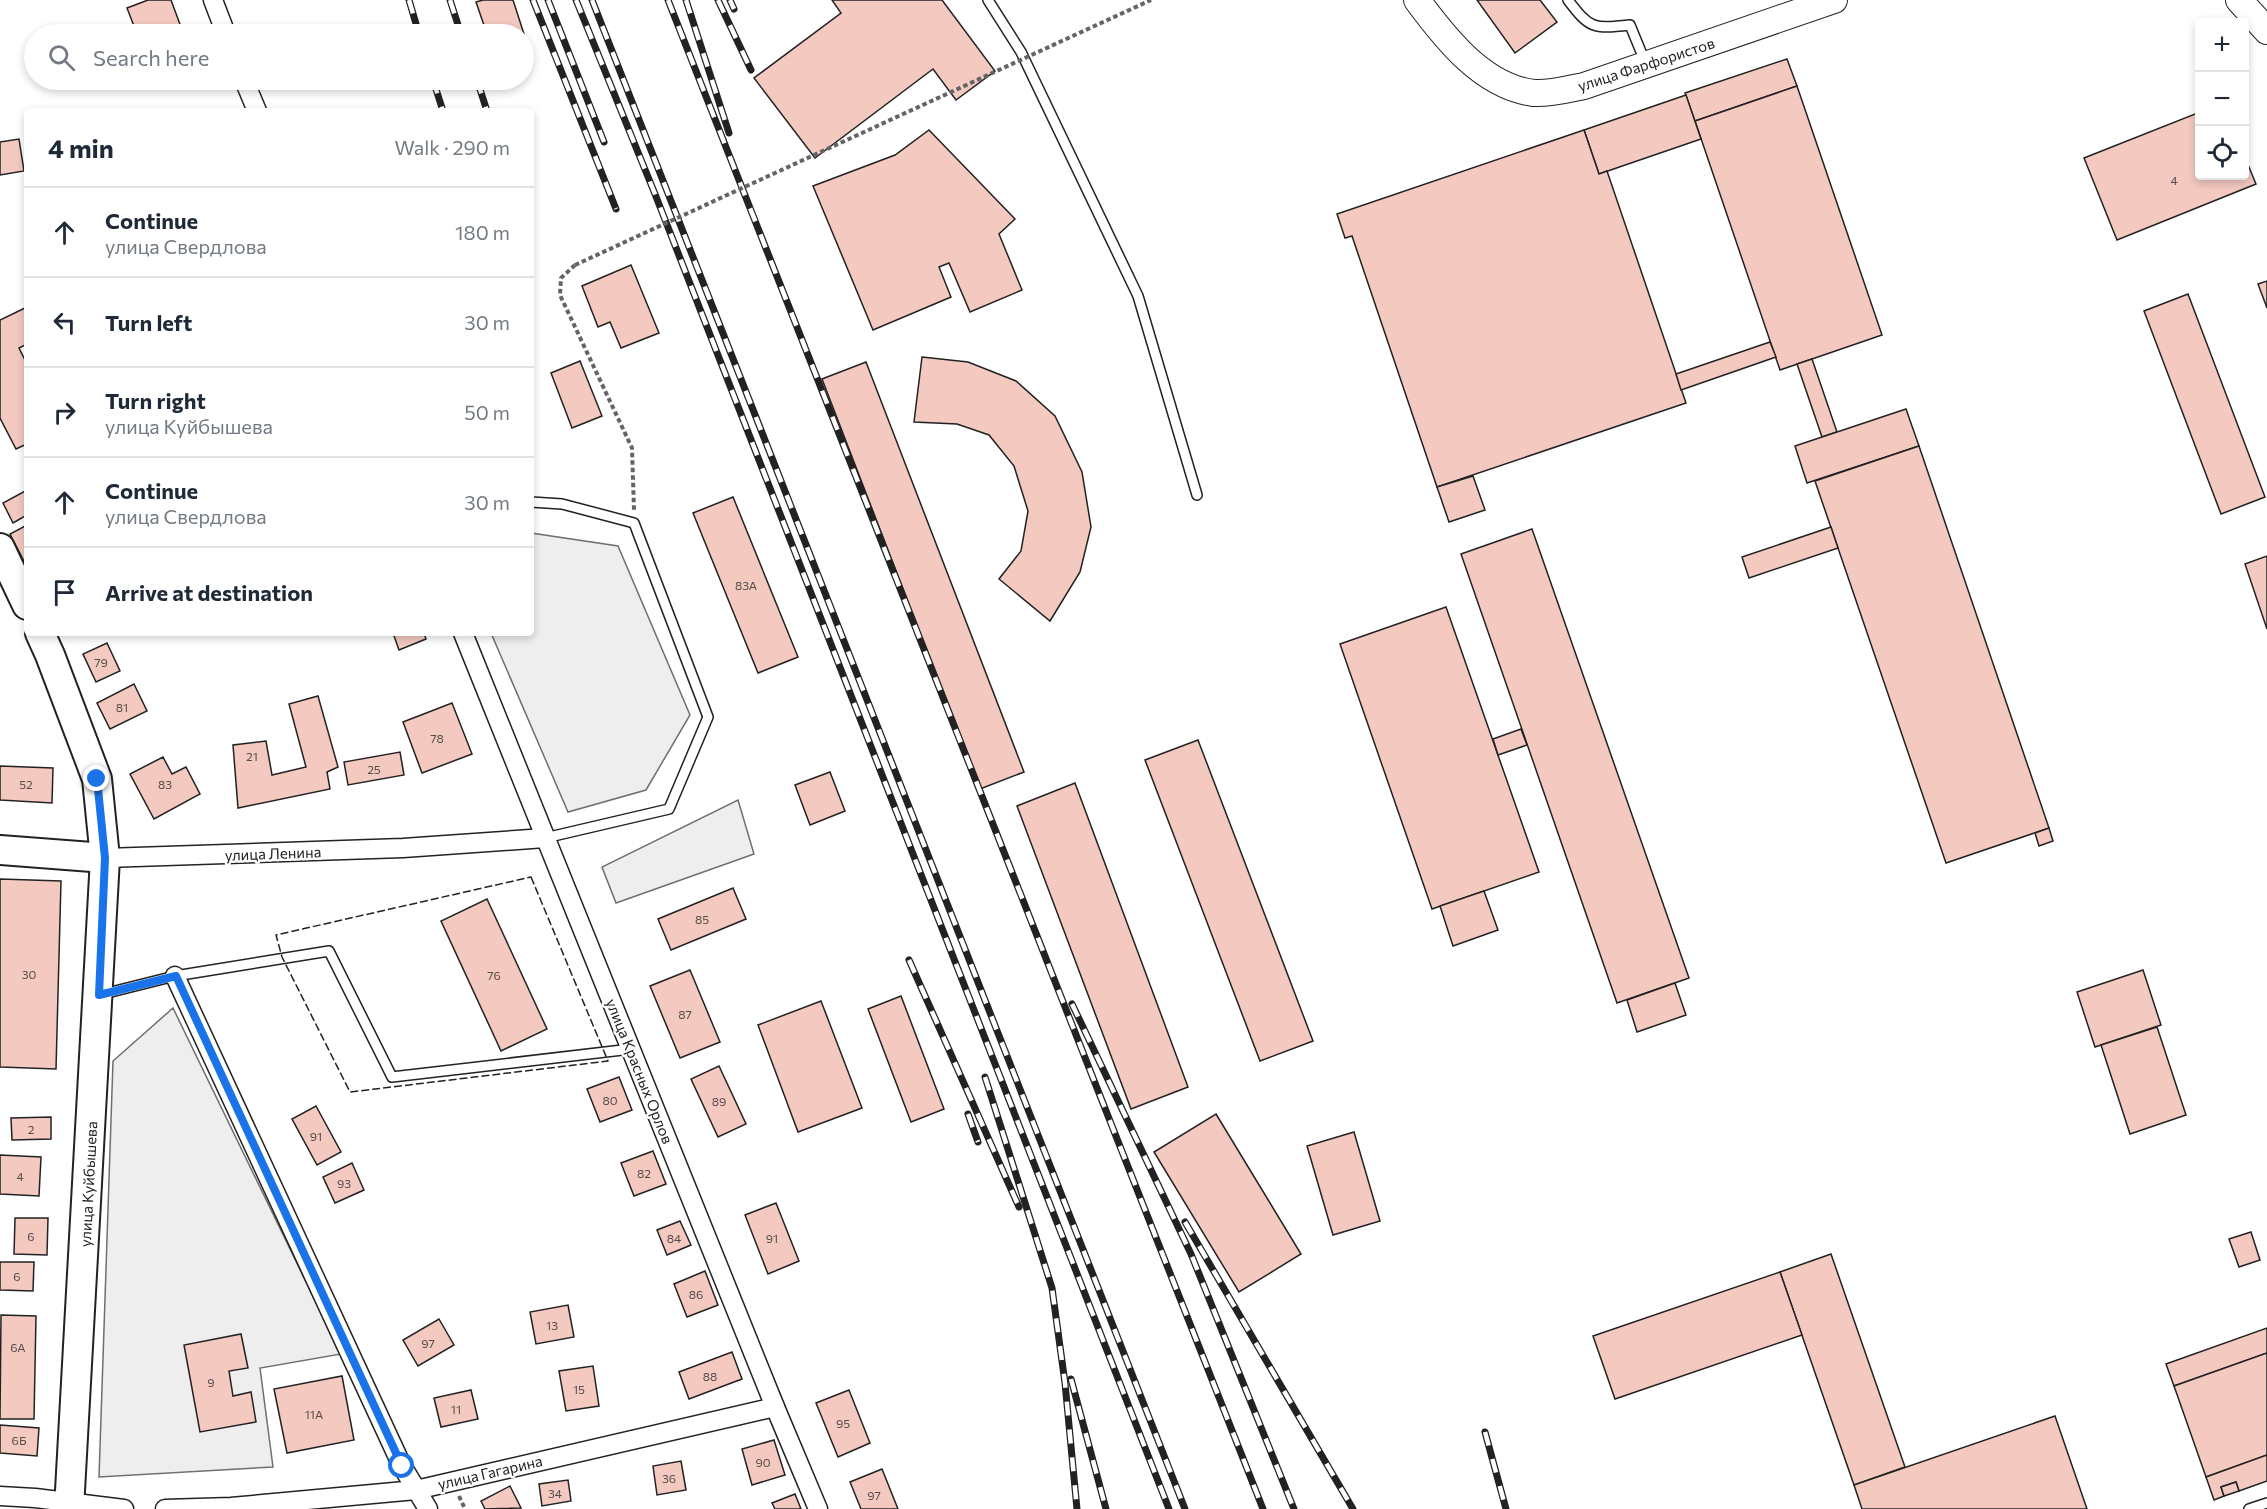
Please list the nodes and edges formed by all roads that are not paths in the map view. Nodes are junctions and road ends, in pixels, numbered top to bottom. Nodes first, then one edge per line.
1 (213, 0) edge
2 (988, 0) edge
3 (1417, 0) edge
4 (1568, 0) edge
5 (1834, 0) edge
6 (2239, 0) edge
7 (222, 24) edge
8 (2267, 31) edge
9 (1647, 66) junction
10 (248, 90) edge
11 (255, 108) edge
12 (1197, 495) dead end
13 (534, 502) edge
14 (0, 548) edge
15 (24, 599) edge
16 (41, 636) edge
17 (464, 636) edge
18 (545, 838) junction
19 (0, 850) edge
20 (105, 858) junction
21 (176, 976) junction
22 (99, 995) junction
23 (631, 1049) junction
24 (775, 1407) junction
25 (416, 1490) junction
26 (0, 1496) edge
27 (2267, 1503) edge
28 (69, 1506) edge
29 (124, 1509) edge
30 (165, 1509) edge
31 (428, 1509) edge
32 (818, 1509) edge
33 (2249, 1509) edge

1 - 7 street
2 - 12 lane
3 - 9 street, улица Фарфористов
4 - 9 lane
5 - 9 street, улица Фарфористов
6 - 8 street
10 - 11 street
13 - 18 lane
14 - 15 main road
16 - 20 main road, улица Куйбышева
17 - 18 street, улица Красных Орлов
18 - 20 street, улица Ленина
18 - 23 street, улица Красных Орлов
19 - 20 main road, улица Ленина
20 - 22 main road, улица Куйбышева
21 - 22 lane
21 - 23 lane
21 - 25 street
22 - 28 main road, улица Куйбышева
23 - 24 street, улица Красных Орлов
24 - 25 street, улица Гагарина
24 - 32 street, улица Красных Орлов
25 - 30 street, улица Гагарина
25 - 31 street
26 - 28 street
27 - 33 lane
28 - 29 street

